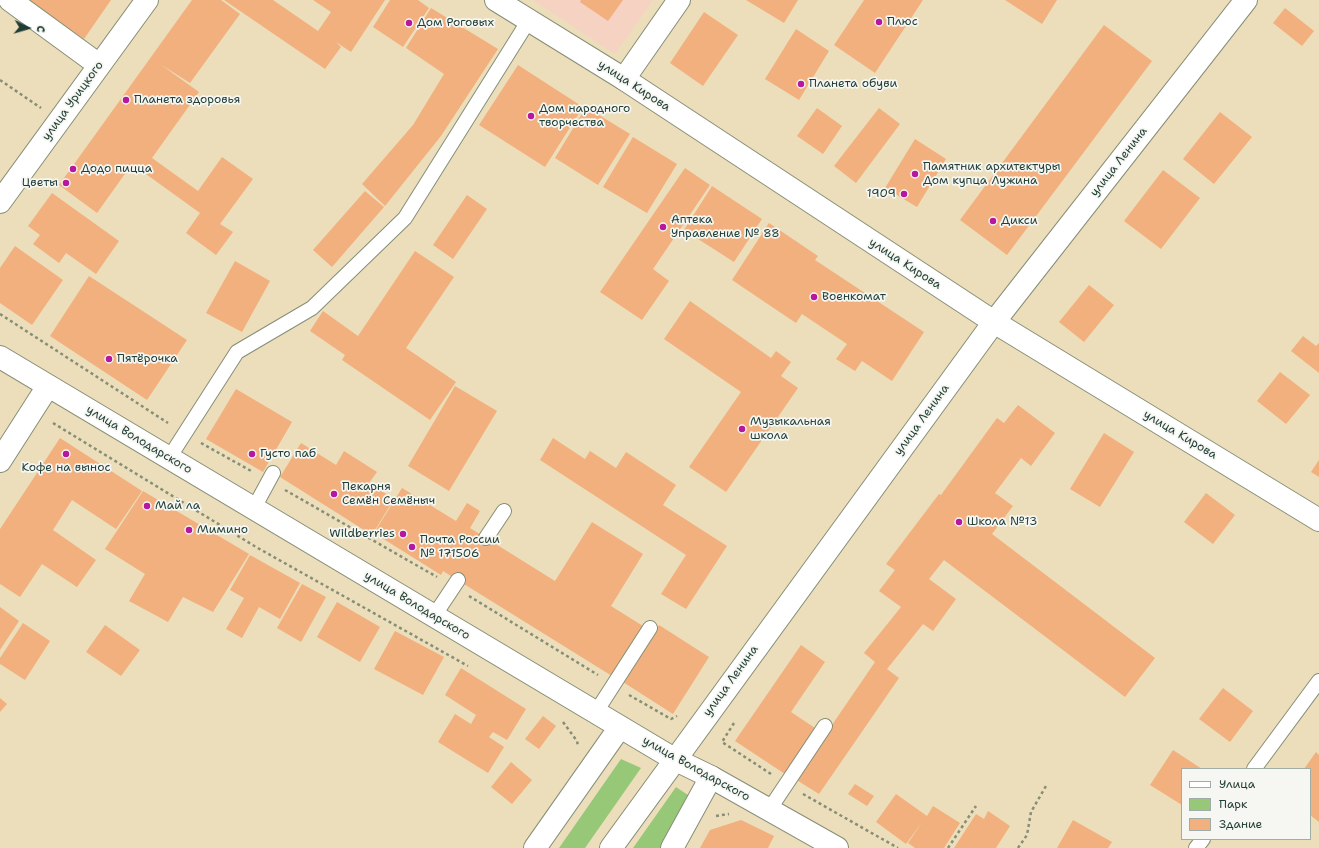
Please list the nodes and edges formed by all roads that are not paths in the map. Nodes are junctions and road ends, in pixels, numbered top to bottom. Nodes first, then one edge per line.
1 (10, 0) edge
2 (146, 0) edge
3 (496, 0) edge
4 (678, 0) edge
5 (1246, 0) edge
6 (529, 20) junction
7 (100, 65) junction
8 (624, 79) junction
9 (0, 202) edge
10 (994, 322) junction
11 (0, 357) edge
12 (48, 386) junction
13 (169, 458) junction
14 (0, 461) edge
15 (271, 477) road end
16 (254, 508) junction
17 (504, 511) dead end
18 (1319, 520) edge
19 (486, 538) dead end
20 (456, 584) road end
21 (434, 616) junction
22 (650, 628) dead end
23 (1319, 681) edge
24 (596, 712) junction
25 (826, 726) dead end
26 (620, 727) junction
27 (674, 759) junction
28 (1255, 768) edge
29 (711, 778) junction
30 (769, 810) junction
31 (1202, 840) edge
32 (535, 848) edge
33 (611, 848) edge
34 (672, 848) edge
35 (837, 848) edge
36 (1196, 848) edge

1 - 7 main road
2 - 7 main road, улица Урицкого
3 - 6 main road, улица Кирова
4 - 8 main road
5 - 10 main road, улица Ленина
6 - 8 main road, улица Кирова
6 - 13 lane
7 - 9 main road, улица Урицкого
8 - 10 main road, улица Кирова
10 - 18 main road, улица Кирова
10 - 27 main road, улица Ленина
11 - 12 main road, улица Володарского
12 - 13 main road, улица Володарского
12 - 14 main road
13 - 16 main road, улица Володарского
15 - 16 lane
16 - 21 main road, улица Володарского
17 - 19 lane
20 - 21 lane
21 - 24 main road, улица Володарского
22 - 24 lane
23 - 28 lane
24 - 26 main road, улица Володарского
25 - 30 lane
26 - 27 main road, улица Володарского
26 - 32 main road
27 - 29 main road, улица Володарского
27 - 33 main road, улица Ленина
29 - 30 main road, улица Володарского
29 - 34 main road
30 - 35 main road, улица Володарского
31 - 36 lane

